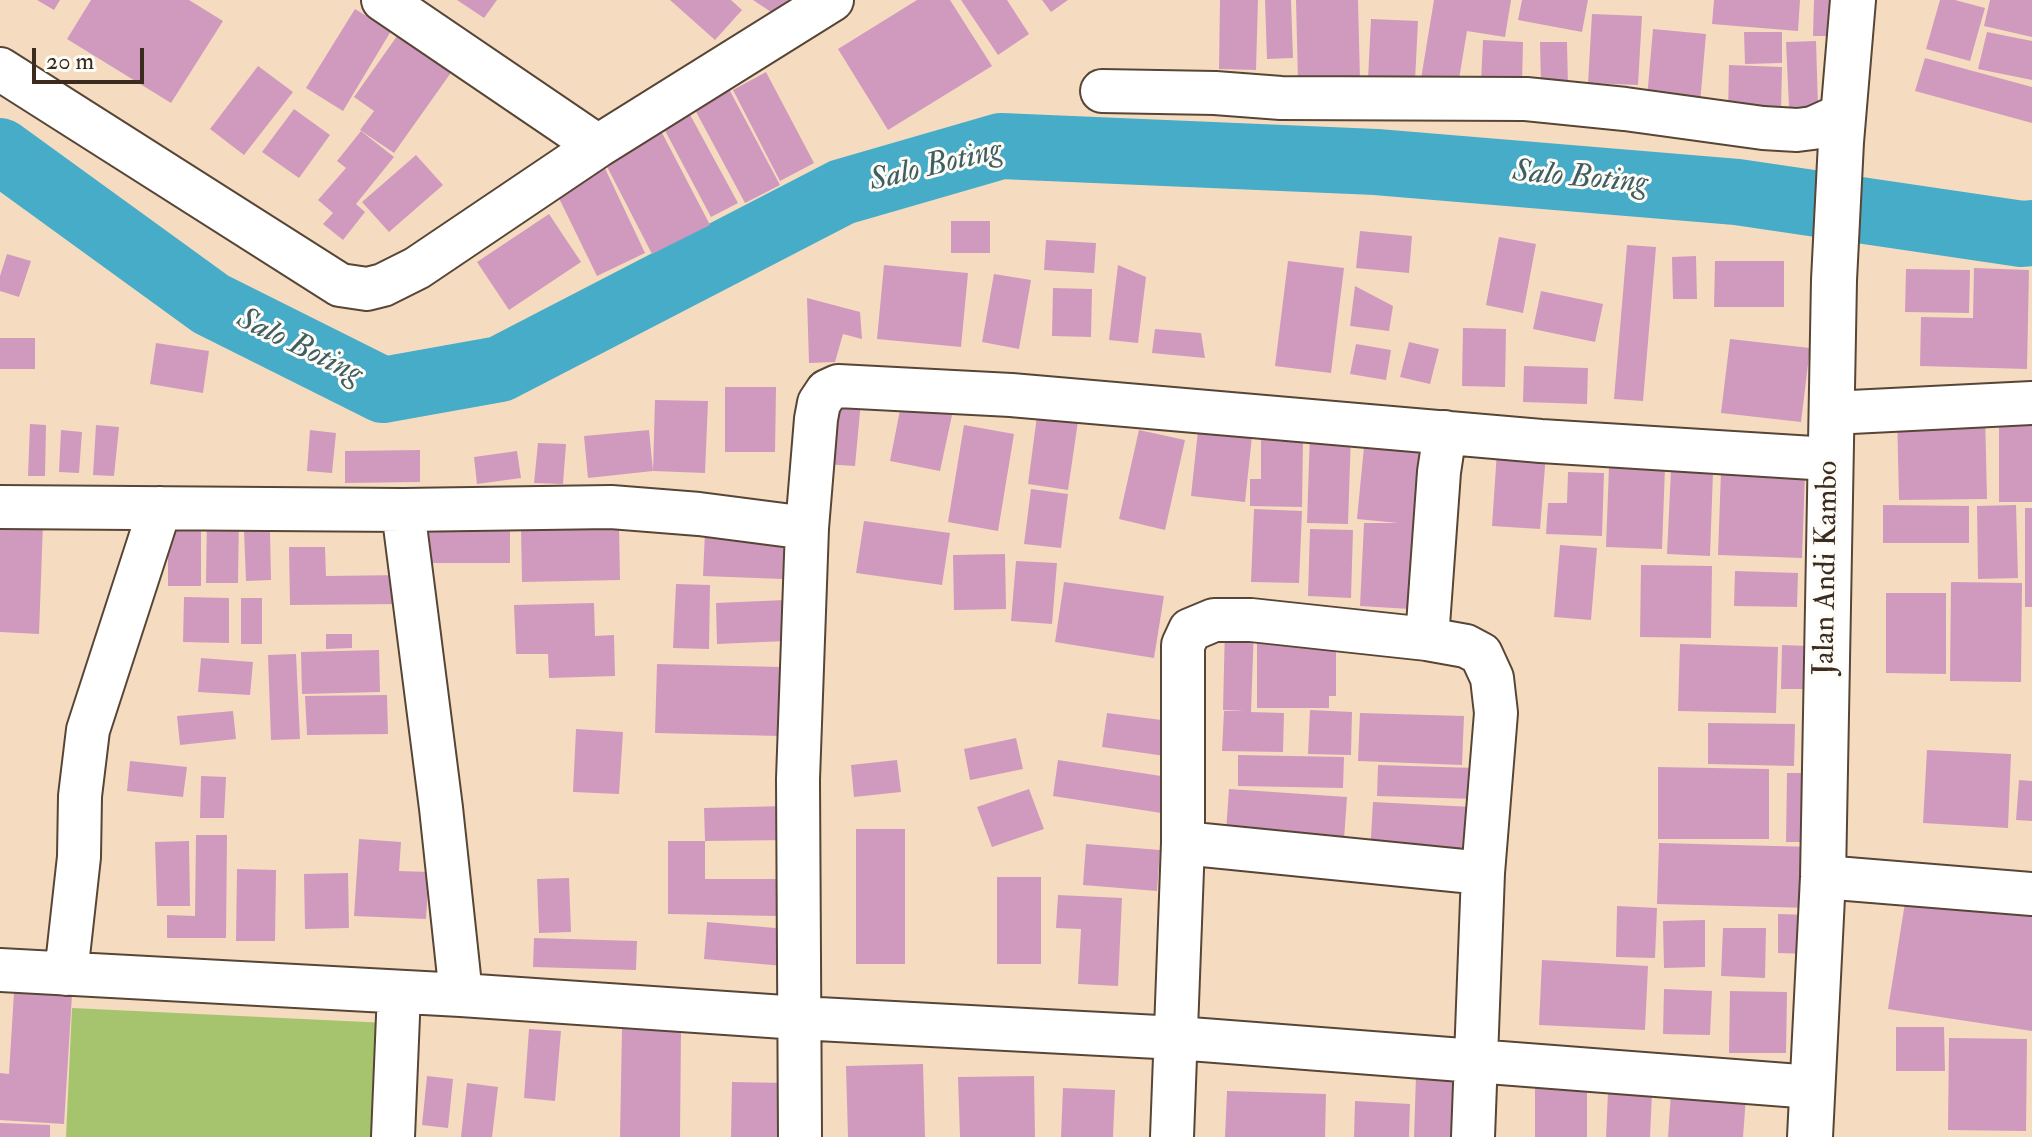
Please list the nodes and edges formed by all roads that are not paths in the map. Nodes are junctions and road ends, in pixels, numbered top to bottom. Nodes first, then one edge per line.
1 (383, 0) edge
2 (832, 0) edge
3 (1853, 0) edge
4 (0, 69) edge
5 (1102, 91) dead end
6 (1842, 128) junction
7 (598, 146) junction
8 (2032, 403) edge
9 (1831, 413) junction
10 (1445, 432) junction
11 (1829, 459) junction
12 (0, 507) edge
13 (160, 508) junction
14 (403, 510) junction
15 (807, 528) junction
16 (1427, 639) junction
17 (1183, 843) junction
18 (1483, 873) junction
19 (1823, 877) junction
20 (2032, 894) edge
21 (0, 970) edge
22 (66, 974) junction
23 (399, 992) junction
24 (461, 995) junction
25 (799, 1018) junction
26 (1177, 1038) junction
27 (1476, 1059) junction
28 (1812, 1087) junction
29 (393, 1137) edge
30 (800, 1137) edge
31 (1172, 1137) edge
32 (1473, 1137) edge
33 (1810, 1137) edge

1 - 7 street
2 - 7 street
3 - 6 street, Jalan Andi Kambo
4 - 7 street
5 - 6 street
6 - 9 street, Jalan Andi Kambo
8 - 9 street
9 - 11 street, Jalan Andi Kambo
10 - 11 street
10 - 15 street
10 - 16 street
11 - 19 street, Jalan Andi Kambo
12 - 13 street
13 - 14 street
13 - 22 street
14 - 15 street
14 - 24 street
15 - 25 street
16 - 17 street
16 - 18 street
17 - 18 street
17 - 26 street
18 - 27 street
19 - 20 street
19 - 28 street, Jalan Andi Kambo
21 - 22 street
22 - 23 street
23 - 24 street
23 - 29 street
24 - 25 street
25 - 26 street
25 - 30 street
26 - 27 street
26 - 31 street
27 - 28 street
27 - 32 street
28 - 33 street, Jalan Andi Kambo

